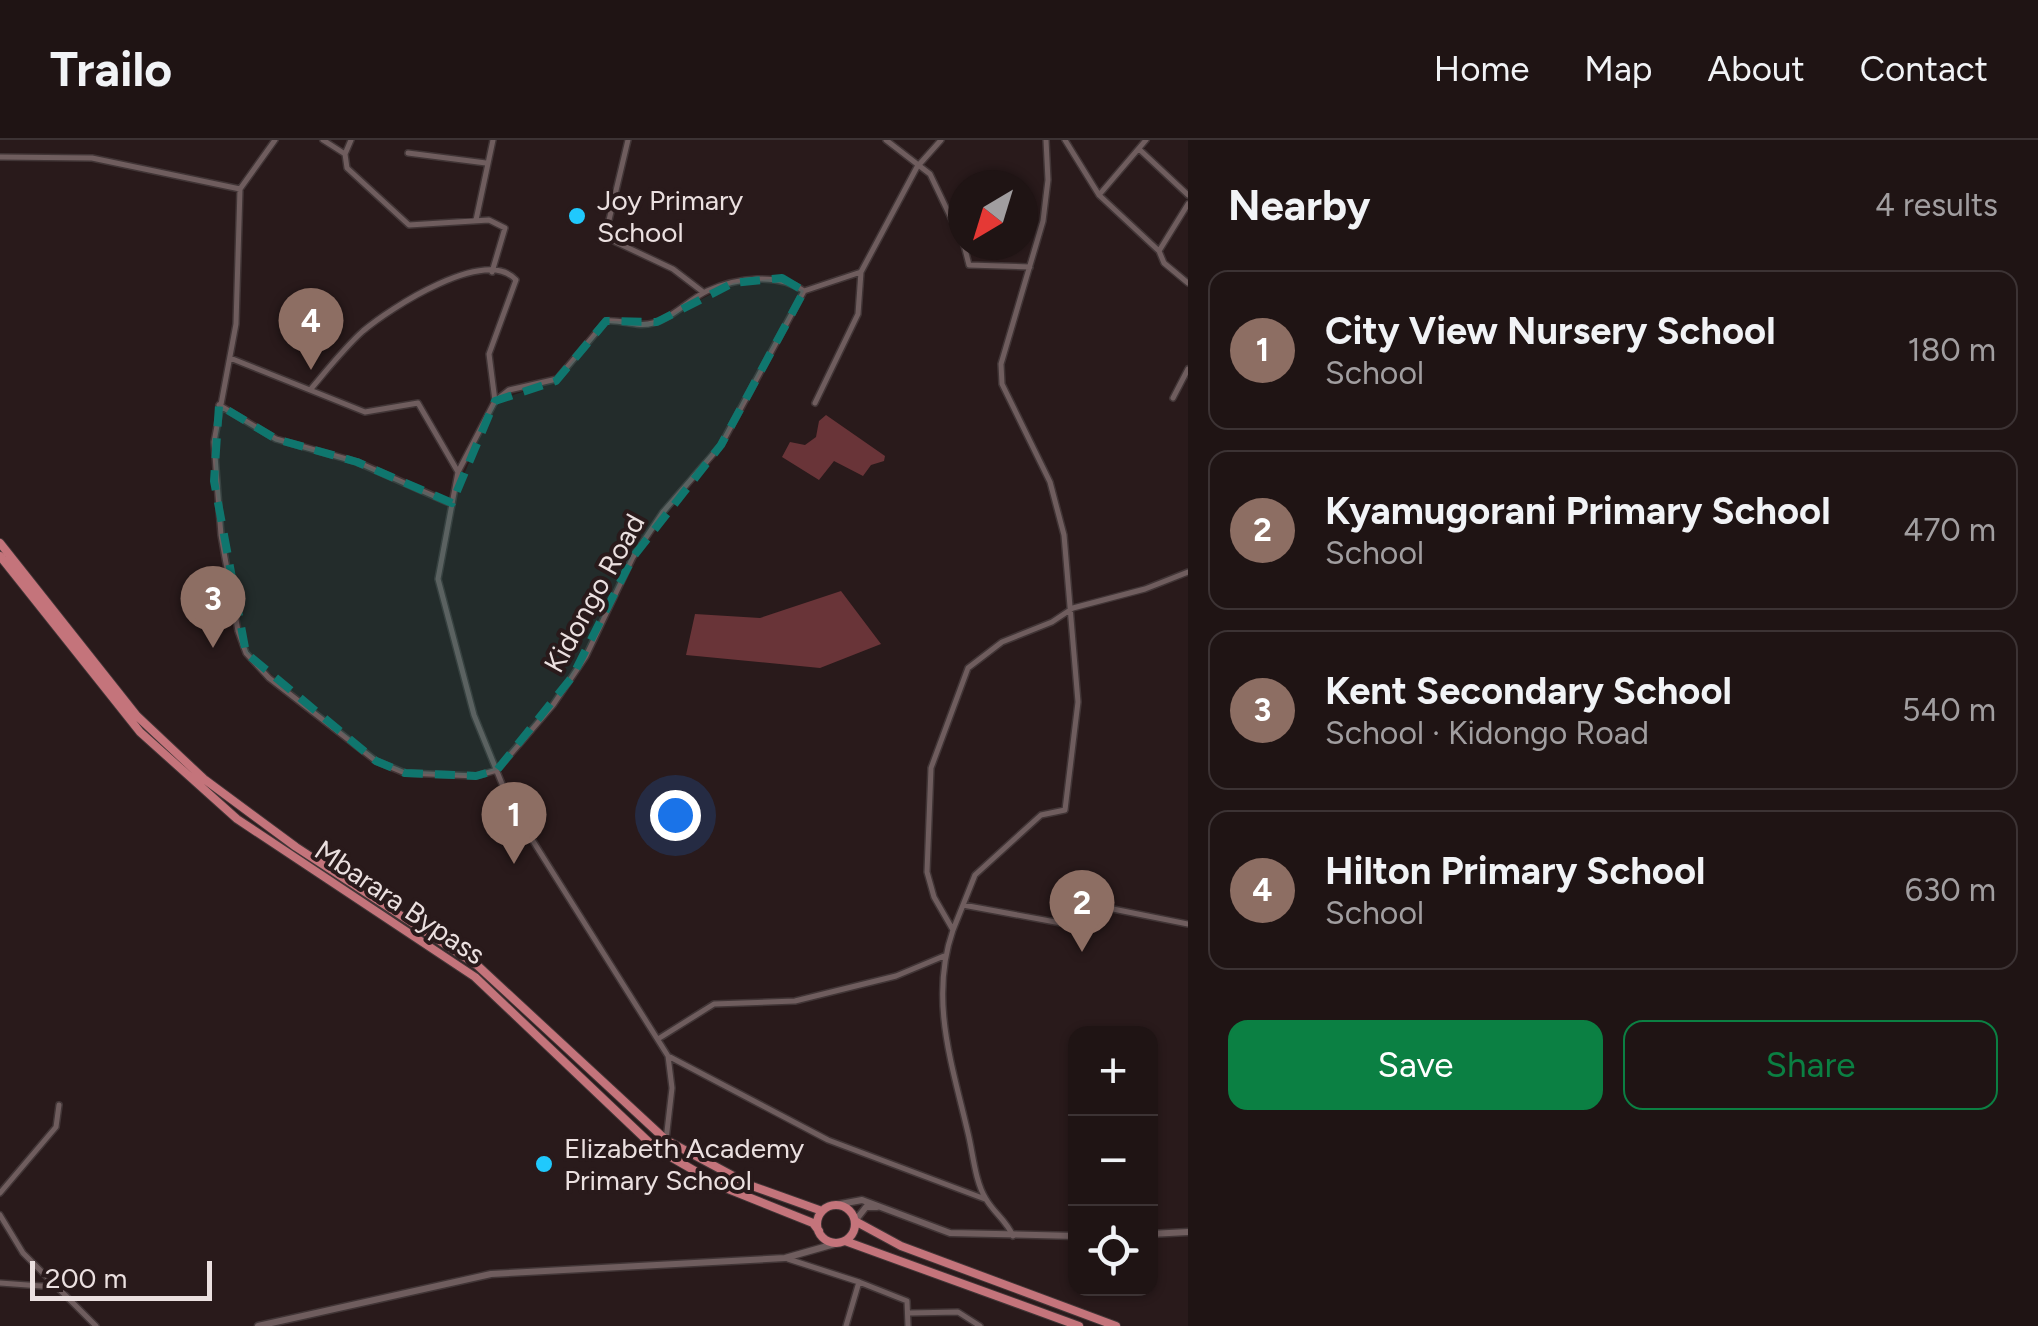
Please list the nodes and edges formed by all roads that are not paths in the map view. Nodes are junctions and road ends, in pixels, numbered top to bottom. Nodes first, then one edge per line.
1 (275, 140) edge
2 (323, 140) edge
3 (351, 140) edge
4 (493, 140) edge
5 (628, 140) edge
6 (886, 140) edge
7 (942, 140) edge
8 (1046, 140) edge
9 (1065, 140) edge
10 (1146, 140) edge
11 (1139, 149) junction
12 (408, 153) dead end
13 (345, 154) junction
14 (0, 157) edge
15 (486, 163) junction
16 (917, 166) junction
17 (240, 189) junction
18 (1099, 195) junction
19 (1188, 196) edge
20 (1188, 204) edge
21 (948, 212) edge
22 (475, 221) junction
23 (1160, 251) junction
24 (968, 260) edge
25 (1030, 267) junction
26 (492, 272) junction
27 (861, 272) junction
28 (1188, 283) edge
29 (703, 292) junction
30 (804, 292) junction
31 (230, 358) junction
32 (1188, 368) edge
33 (310, 390) junction
34 (1174, 398) dead end
35 (495, 401) junction
36 (815, 403) dead end
37 (219, 406) junction
38 (458, 472) junction
39 (452, 504) junction
40 (0, 544) edge
41 (0, 556) edge
42 (1188, 572) edge
43 (1073, 608) junction
44 (496, 770) junction
45 (962, 905) junction
46 (1188, 924) edge
47 (953, 930) junction
48 (944, 956) junction
49 (658, 1039) junction
50 (668, 1056) junction
51 (59, 1105) dead end
52 (666, 1140) junction
53 (0, 1194) edge
54 (986, 1199) junction
55 (836, 1205) junction
56 (888, 1208) junction
57 (822, 1211) junction
58 (0, 1215) edge
59 (855, 1221) junction
60 (818, 1231) junction
61 (1188, 1232) edge
62 (1158, 1234) edge
63 (1013, 1236) junction
64 (1068, 1236) edge
65 (842, 1242) junction
66 (798, 1254) junction
67 (785, 1258) junction
68 (860, 1282) junction
69 (0, 1283) edge
70 (58, 1288) junction
71 (910, 1313) junction
72 (96, 1326) edge
73 (258, 1326) edge
74 (846, 1326) edge
75 (908, 1326) edge
76 (980, 1326) edge
77 (1080, 1326) edge
78 (1116, 1326) edge

1 - 17 street
2 - 13 street
3 - 13 street
4 - 15 street
5 - 29 street
6 - 16 street
7 - 16 street
8 - 25 street
9 - 18 street
10 - 11 street
11 - 18 street
11 - 19 street
12 - 15 street
13 - 22 street
14 - 17 street
15 - 22 street
16 - 21 street
16 - 27 street
17 - 31 street
18 - 23 street
20 - 23 street
22 - 26 street
23 - 28 street
24 - 25 street
25 - 43 street
26 - 33 street
26 - 35 street
27 - 30 street
27 - 36 street
29 - 30 street
29 - 35 street
30 - 44 street, Kidongo Road
31 - 33 street
31 - 37 street
32 - 34 street
33 - 38 street
35 - 38 street
37 - 39 street
37 - 44 street
38 - 39 street
39 - 44 street
40 - 52 highway, Mbarara Bypass
41 - 60 highway, Mbarara Bypass
42 - 43 street
43 - 45 street
43 - 47 street
44 - 49 street
45 - 46 street
45 - 47 street
47 - 48 street
48 - 49 street
48 - 54 street
49 - 50 street
50 - 52 street
50 - 54 street
51 - 53 street
52 - 57 highway, Mbarara Bypass
54 - 63 street
55 - 56 main road
55 - 57 highway
55 - 59 highway
56 - 59 main road
56 - 63 main road
57 - 60 highway
58 - 70 street
59 - 65 highway
59 - 78 highway
60 - 65 highway
60 - 66 main road
61 - 62 main road
63 - 64 main road
65 - 66 main road
65 - 77 highway
66 - 67 main road
67 - 68 street
67 - 73 main road
68 - 71 street
68 - 74 street
69 - 70 street
70 - 72 street
71 - 75 street
71 - 76 street

